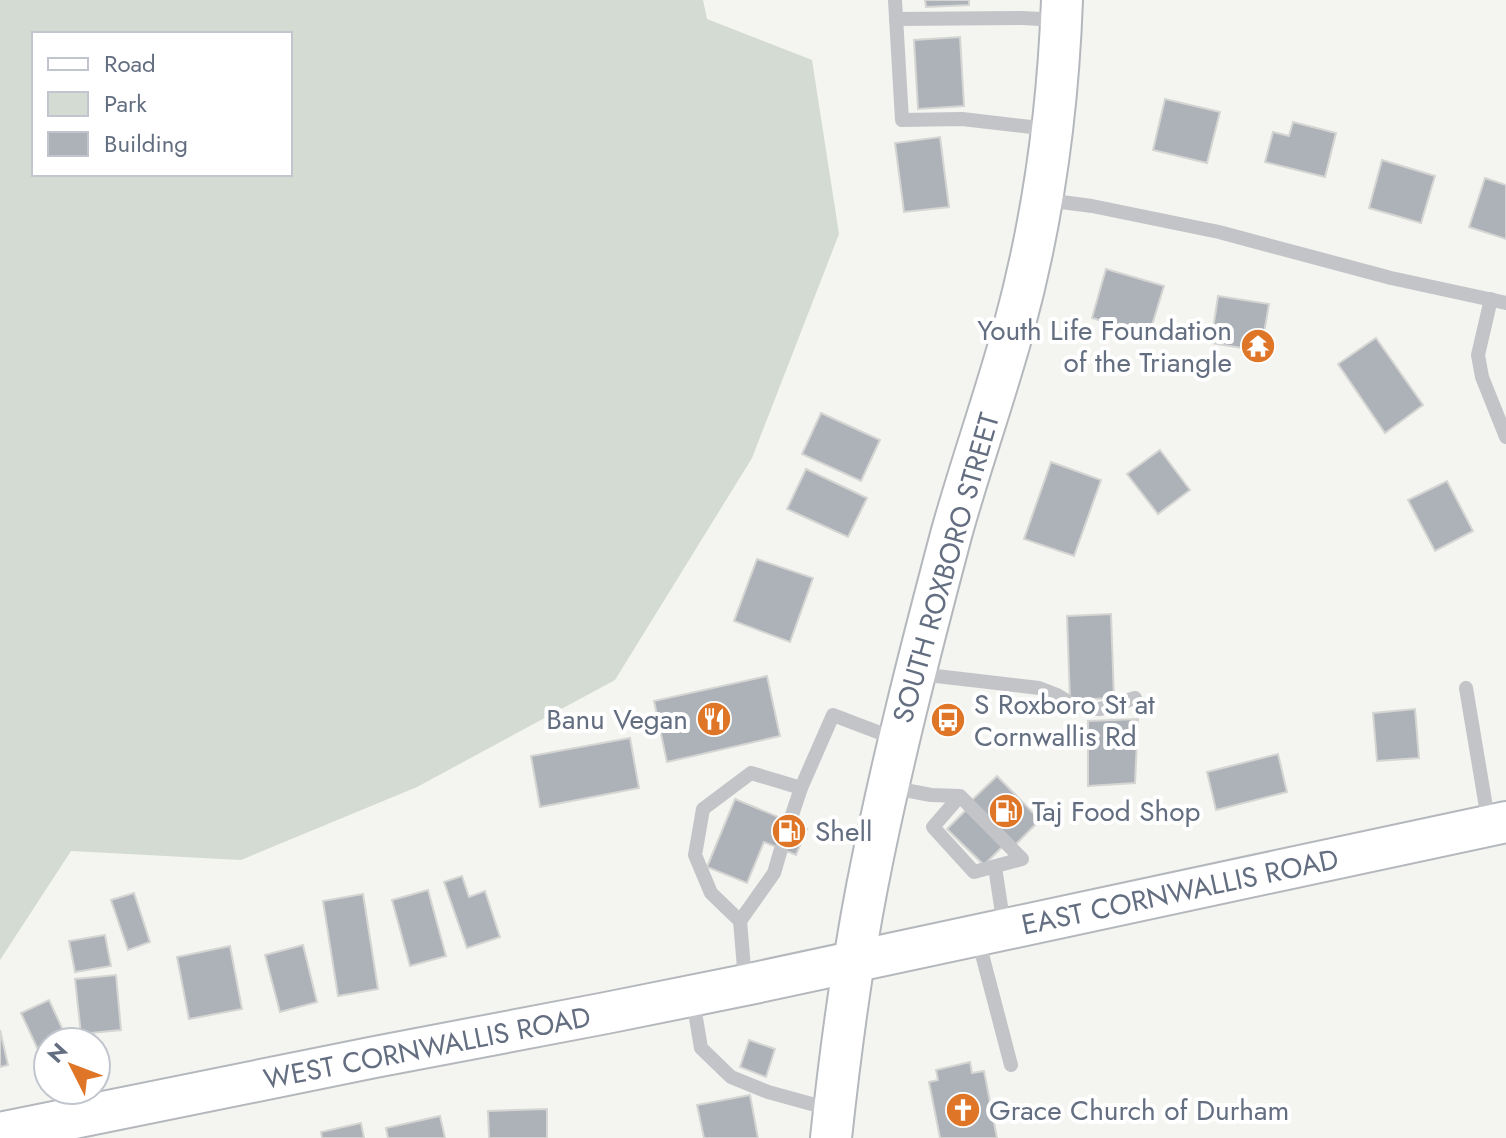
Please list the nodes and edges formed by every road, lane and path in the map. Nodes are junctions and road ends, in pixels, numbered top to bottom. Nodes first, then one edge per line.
1 (895, 0) edge
2 (1062, 10) edge
3 (896, 19) junction
4 (1053, 129) junction
5 (1042, 199) junction
6 (1499, 301) edge
7 (1506, 437) edge
8 (915, 673) junction
9 (1466, 688) dead end
10 (1135, 698) dead end
11 (899, 740) junction
12 (889, 787) junction
13 (801, 788) junction
14 (960, 796) junction
15 (790, 821) dead end
16 (1497, 824) edge
17 (781, 849) dead end
18 (995, 867) junction
19 (740, 921) junction
20 (990, 932) junction
21 (855, 961) junction
22 (745, 985) junction
23 (692, 996) junction
24 (1011, 1065) dead end
25 (832, 1124) edge
26 (0, 1133) edge

1 - 3 lane
2 - 3 lane
2 - 4 street, SOUTH ROXBORO STREET
3 - 4 lane
4 - 5 street, SOUTH ROXBORO STREET
5 - 6 lane
5 - 8 street, SOUTH ROXBORO STREET
6 - 7 lane
8 - 10 lane
8 - 11 street, SOUTH ROXBORO STREET
9 - 16 lane
11 - 12 street, SOUTH ROXBORO STREET
11 - 13 lane
12 - 14 lane
12 - 21 street, SOUTH ROXBORO STREET
13 - 15 lane
13 - 19 lane
14 - 18 lane
14 - 18 lane
16 - 20 street, EAST CORNWALLIS ROAD
17 - 19 lane
18 - 20 lane
19 - 22 lane
20 - 21 street, EAST CORNWALLIS ROAD
20 - 24 lane
21 - 22 street, WEST CORNWALLIS ROAD
21 - 25 street, SOUTH ROXBORO STREET
22 - 23 street, WEST CORNWALLIS ROAD
23 - 25 lane
23 - 26 street, WEST CORNWALLIS ROAD

